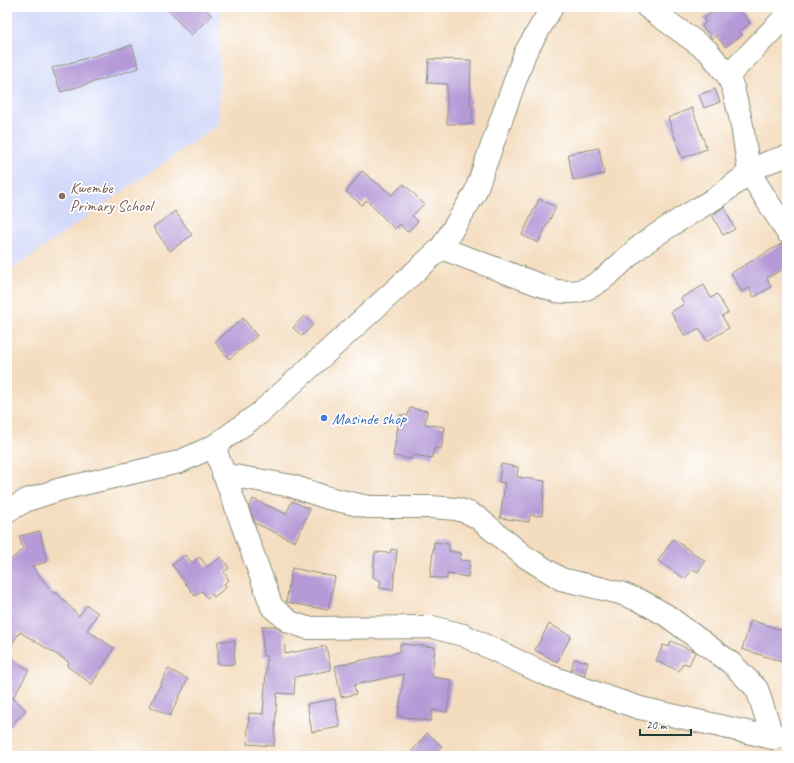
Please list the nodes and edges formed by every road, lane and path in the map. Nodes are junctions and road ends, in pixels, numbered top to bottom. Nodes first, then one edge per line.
1 (552, 7) edge
2 (647, 7) edge
3 (787, 15) edge
4 (728, 76) junction
5 (787, 157) edge
6 (749, 172) junction
7 (787, 232) edge
8 (441, 248) junction
9 (214, 446) junction
10 (223, 474) junction
11 (7, 511) edge
12 (780, 736) edge

1 - 8 street
2 - 4 street
3 - 4 street
4 - 6 street
5 - 6 street
6 - 7 street
6 - 8 street
8 - 9 street
9 - 10 street
9 - 11 street
10 - 12 street
10 - 12 street

